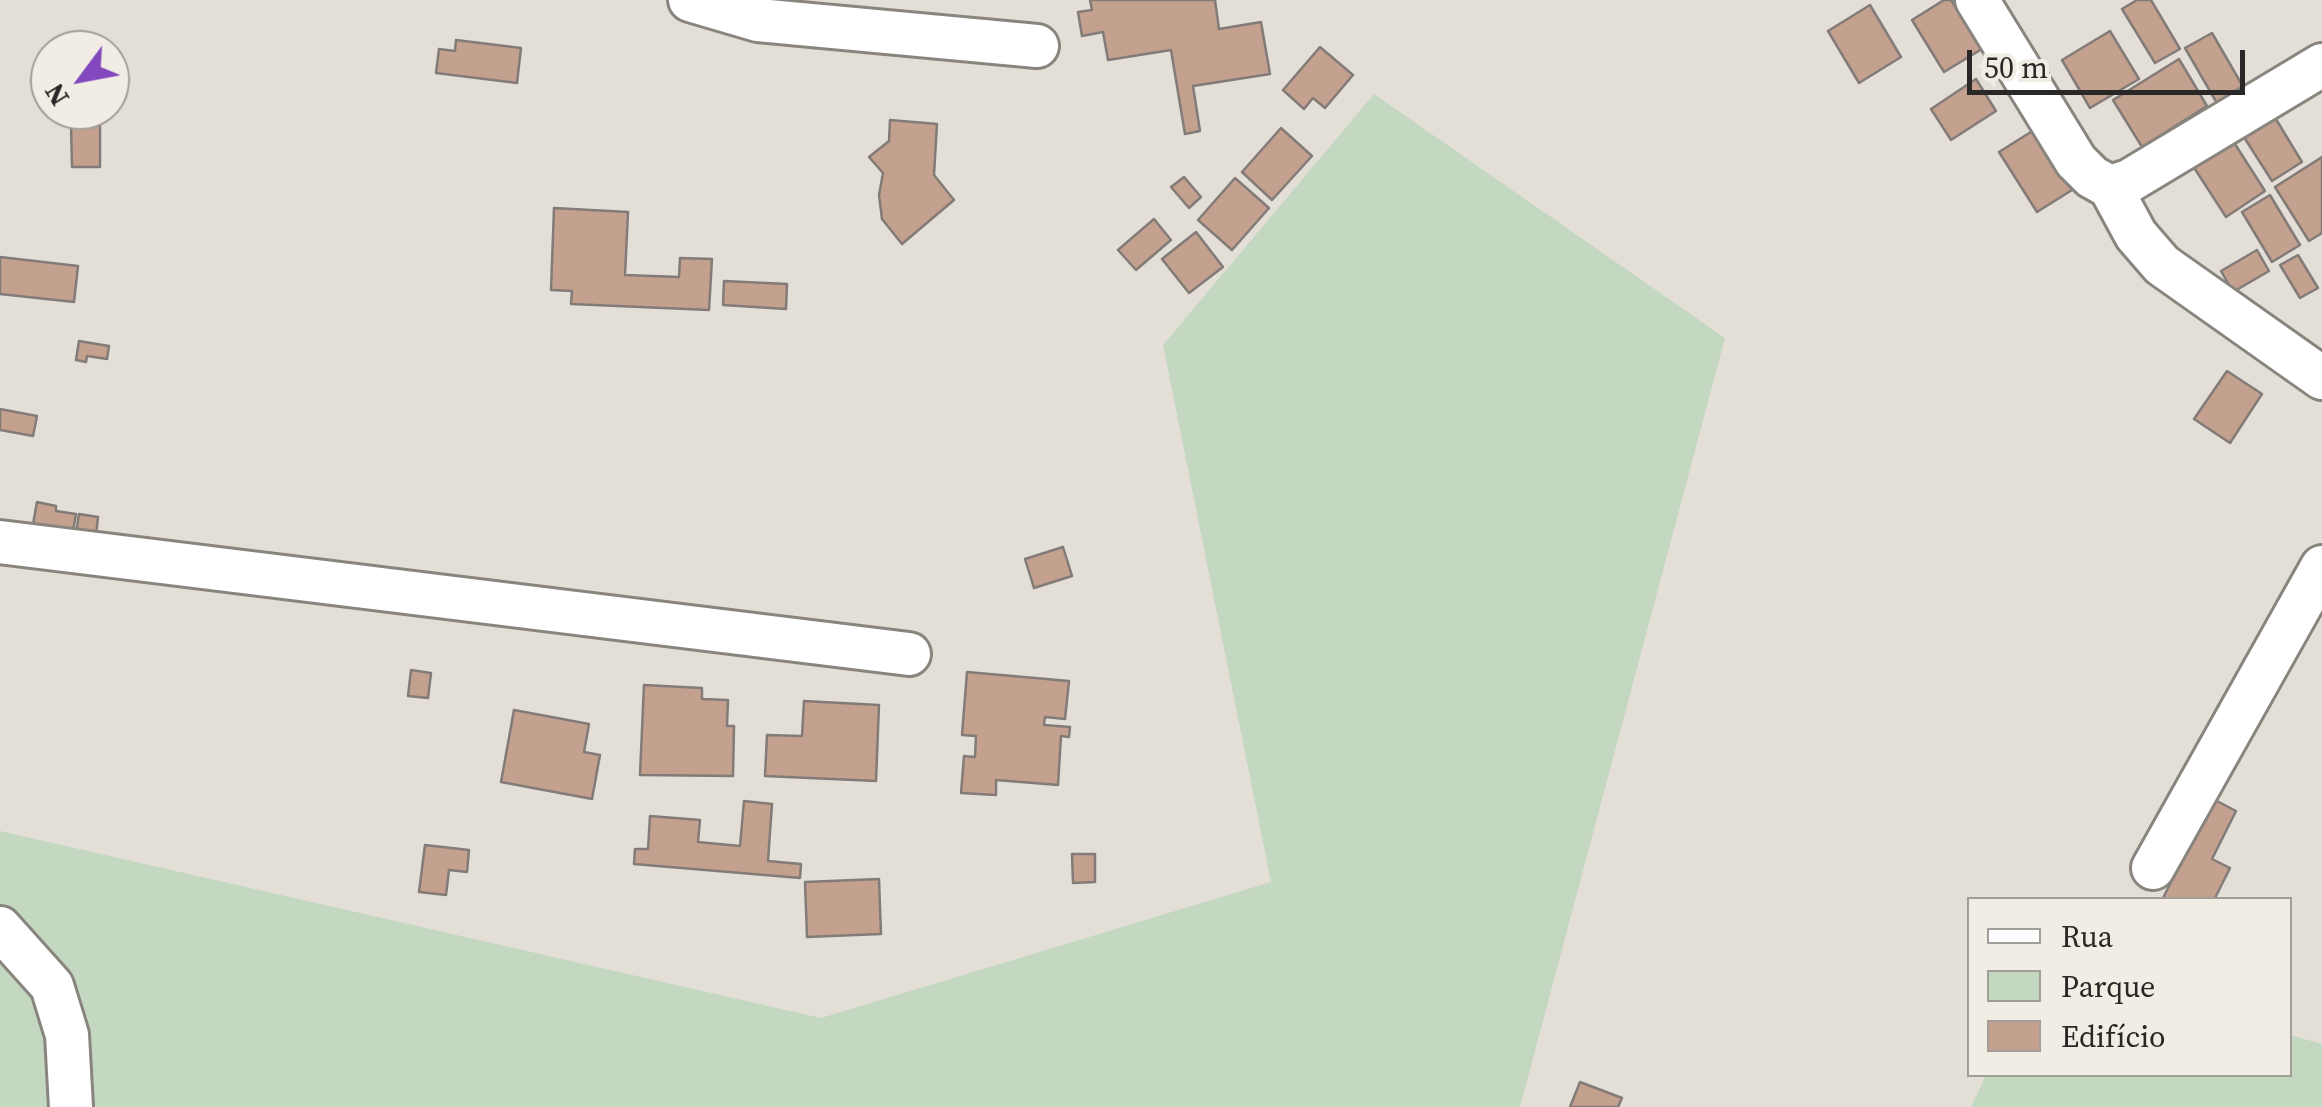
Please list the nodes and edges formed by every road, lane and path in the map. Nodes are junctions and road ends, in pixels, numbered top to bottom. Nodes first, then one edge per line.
1 (690, 0) edge
2 (1977, 0) edge
3 (1037, 46) dead end
4 (2322, 64) edge
5 (2110, 187) junction
6 (2322, 378) edge
7 (0, 542) edge
8 (2322, 567) edge
9 (909, 654) dead end
10 (2153, 868) dead end
11 (0, 928) edge
12 (71, 1107) edge

1 - 3 street
2 - 5 street
4 - 5 street
5 - 6 street
7 - 9 street
8 - 10 street
11 - 12 street

